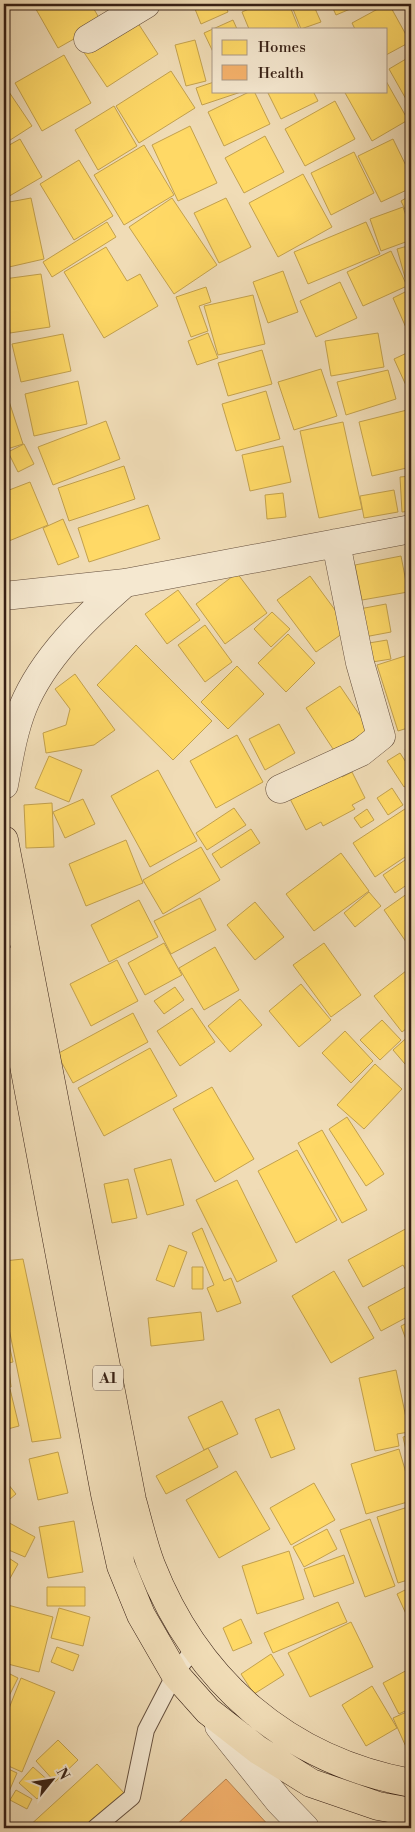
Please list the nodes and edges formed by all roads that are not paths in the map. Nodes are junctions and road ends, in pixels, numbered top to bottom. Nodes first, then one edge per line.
1 (146, 4) edge
2 (88, 39) dead end
3 (411, 529) edge
4 (336, 543) junction
5 (125, 583) junction
6 (4, 596) edge
7 (4, 786) edge
8 (280, 789) dead end
9 (4, 840) edge
10 (4, 960) edge
11 (66, 1221) junction
12 (195, 1647) junction
13 (175, 1674) junction
14 (208, 1711) junction
15 (411, 1783) edge
16 (411, 1812) edge
17 (95, 1828) edge
18 (305, 1828) edge

1 - 2 street
3 - 4 street
4 - 5 street
4 - 8 street
5 - 6 street
5 - 7 street
9 - 11 highway, A1
10 - 11 highway, A1
11 - 12 highway, A1
11 - 13 highway, A1
12 - 13 lane
12 - 15 highway, A1
13 - 14 highway, A1
13 - 17 lane
14 - 16 highway, A1
14 - 18 street

